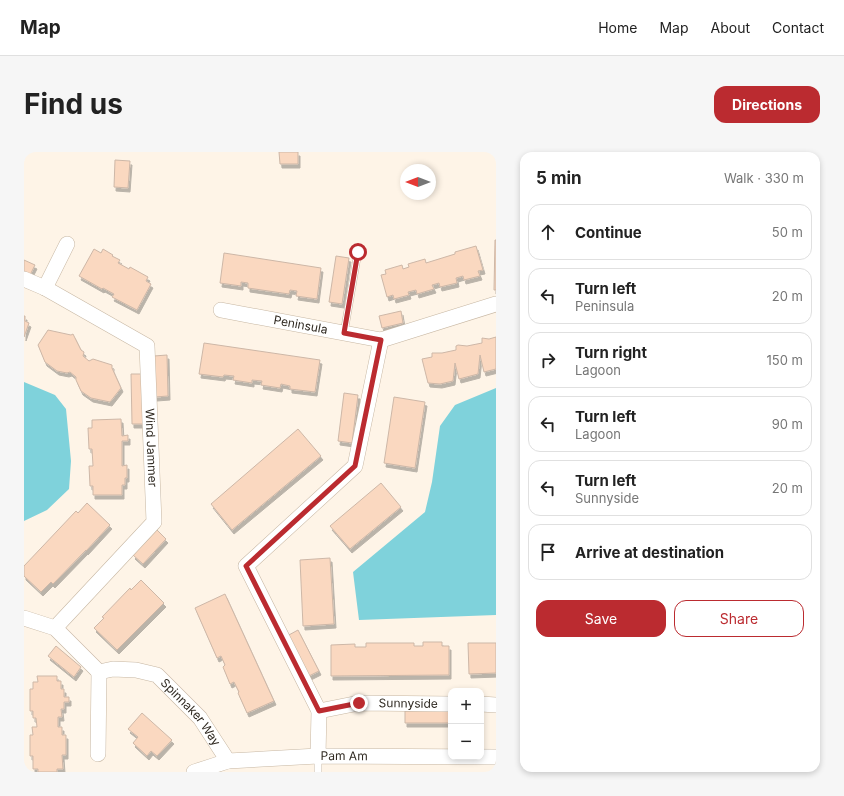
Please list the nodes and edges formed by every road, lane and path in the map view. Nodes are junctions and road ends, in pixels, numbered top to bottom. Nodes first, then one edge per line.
1 (67, 244) dead end
2 (358, 252) dead end
3 (24, 279) edge
4 (45, 288) junction
5 (496, 304) edge
6 (221, 310) dead end
7 (344, 333) junction
8 (381, 340) junction
9 (24, 618) edge
10 (55, 628) junction
11 (99, 672) junction
12 (448, 704) edge
13 (484, 704) edge
14 (496, 704) edge
15 (319, 711) junction
16 (98, 754) dead end
17 (318, 756) junction
18 (496, 758) edge
19 (228, 761) junction
20 (194, 772) edge
21 (318, 772) edge

1 - 4 street
2 - 7 lane
3 - 4 street, Wind Jammer
4 - 10 street, Wind Jammer
5 - 8 street, Peninsula
6 - 7 street, Peninsula
7 - 8 street, Peninsula
8 - 15 street
9 - 10 street
10 - 11 street
11 - 16 street
11 - 19 street, Spinnaker Way
12 - 15 street, Sunnyside
13 - 14 street
15 - 17 street
17 - 18 street, Pam Am
17 - 19 street, Pam Am
17 - 21 lane
19 - 20 street, Pam Am

